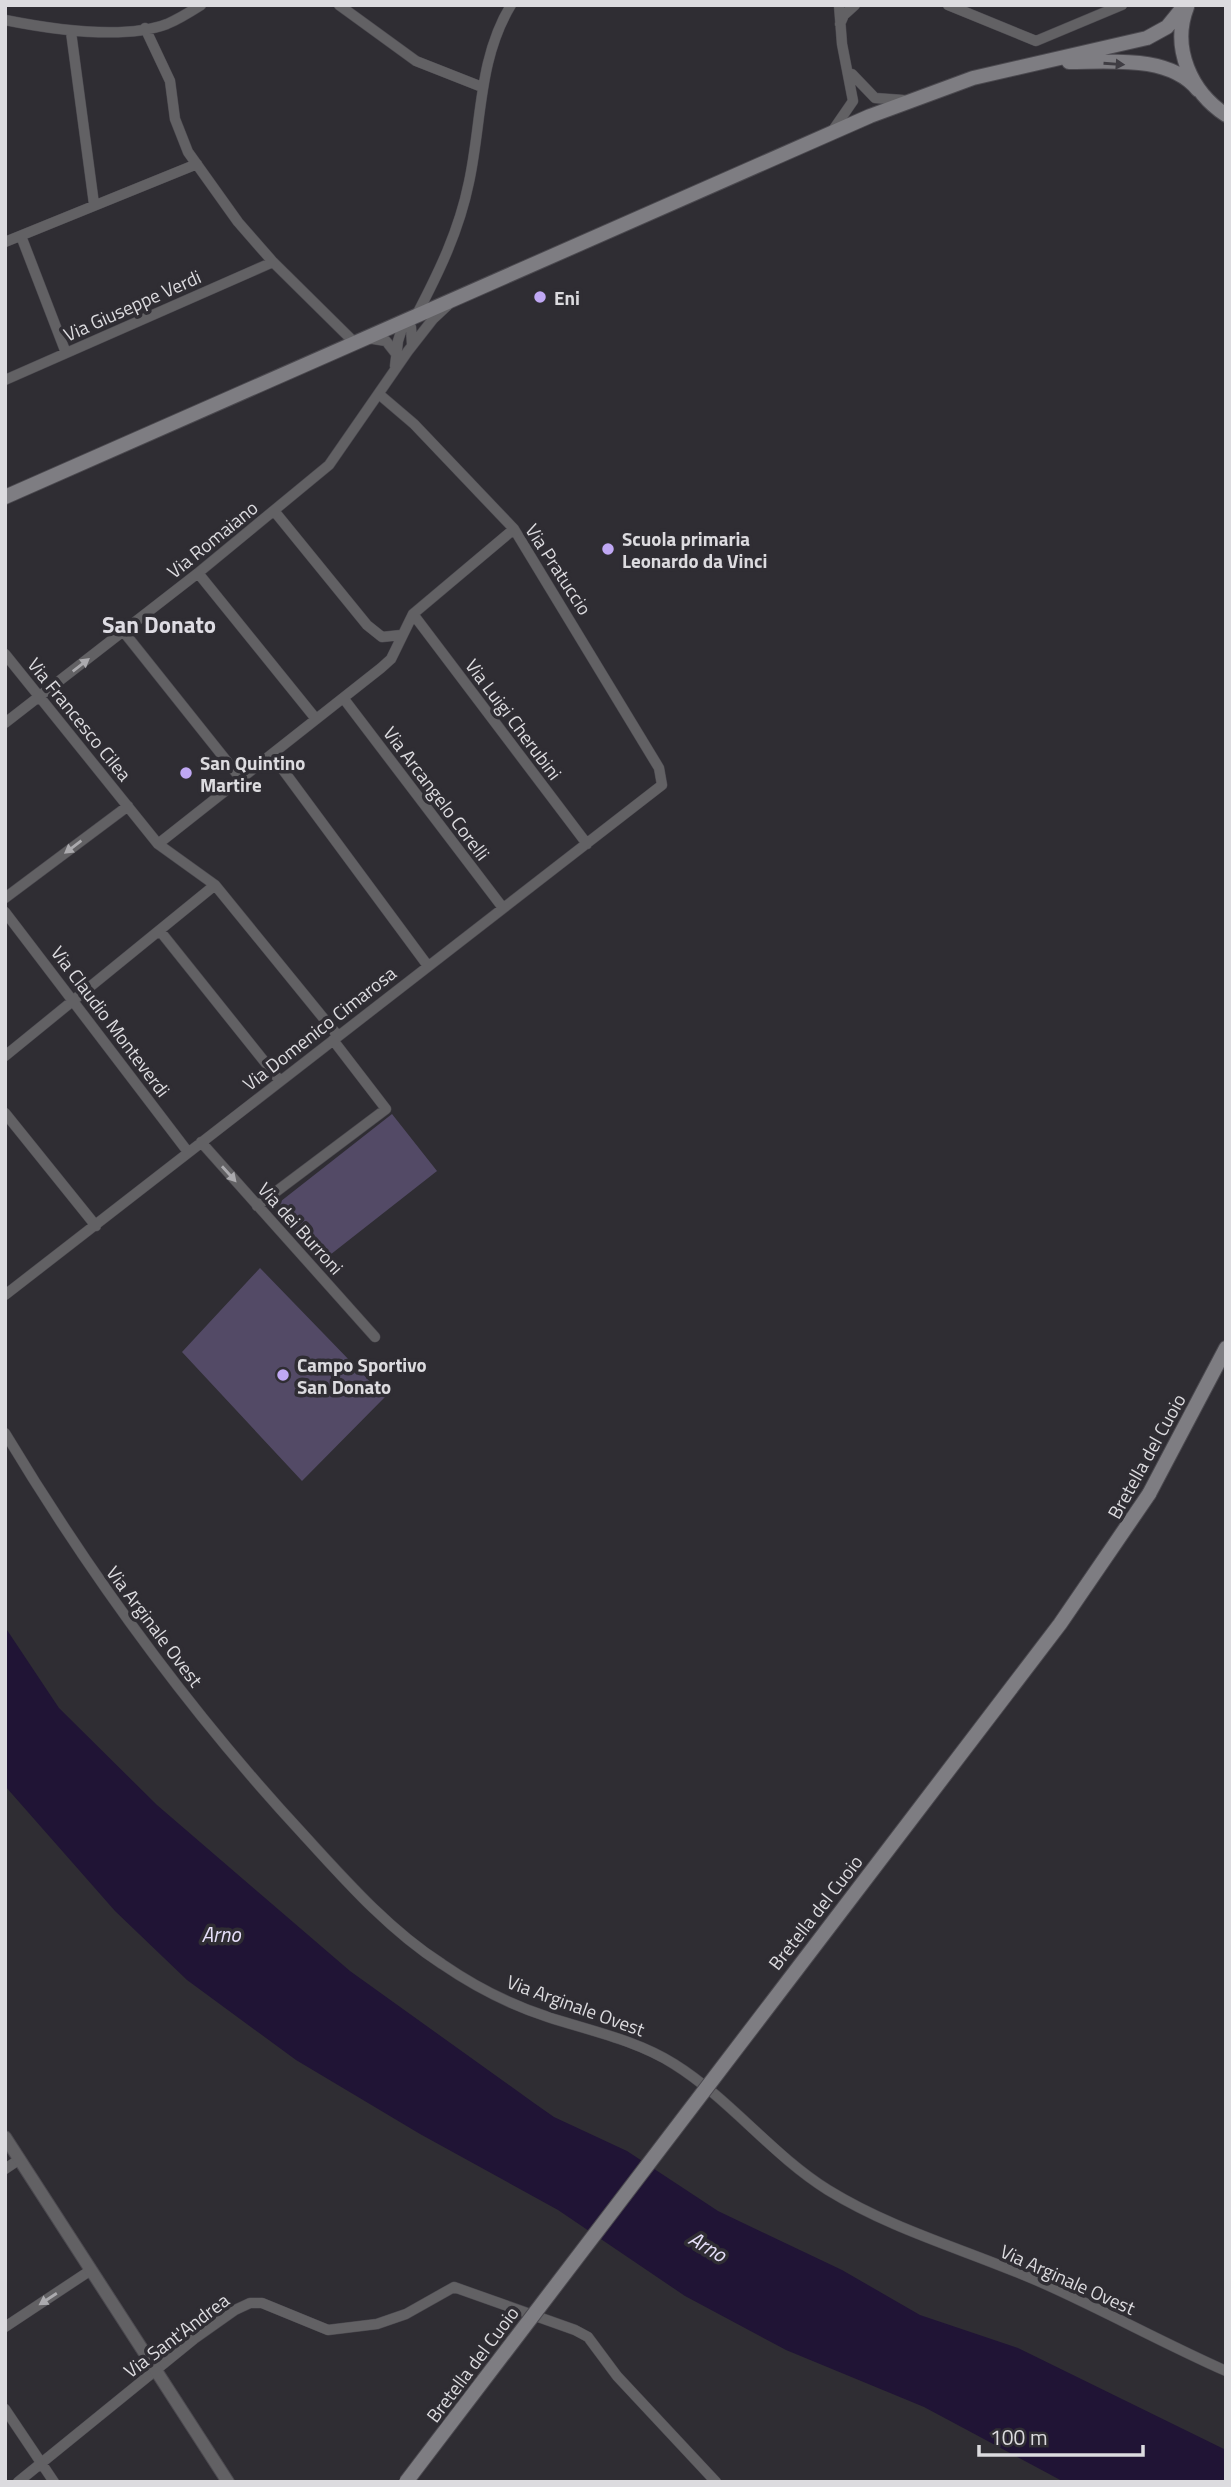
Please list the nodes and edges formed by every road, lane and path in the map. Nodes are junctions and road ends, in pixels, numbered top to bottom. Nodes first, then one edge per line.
1 (201, 5) edge
2 (339, 5) edge
3 (512, 5) edge
4 (839, 5) edge
5 (855, 5) edge
6 (948, 5) edge
7 (1122, 5) edge
8 (1187, 5) edge
9 (5, 20) edge
10 (840, 24) junction
11 (145, 28) junction
12 (71, 32) junction
13 (1046, 61) junction
14 (848, 68) junction
15 (482, 87) junction
16 (1198, 90) junction
17 (853, 101) junction
18 (875, 109) junction
19 (1226, 115) edge
20 (827, 136) junction
21 (198, 164) junction
22 (94, 204) junction
23 (21, 236) junction
24 (5, 242) edge
25 (273, 262) junction
26 (454, 300) junction
27 (410, 320) junction
28 (360, 341) junction
29 (408, 351) junction
30 (66, 353) junction
31 (397, 355) junction
32 (390, 379) junction
33 (5, 380) edge
34 (380, 395) junction
35 (5, 497) edge
36 (275, 512) junction
37 (514, 529) junction
38 (198, 573) junction
39 (413, 614) junction
40 (123, 631) junction
41 (401, 635) junction
42 (5, 654) edge
43 (38, 698) junction
44 (344, 699) junction
45 (316, 719) junction
46 (5, 723) edge
47 (272, 755) junction
48 (241, 779) junction
49 (656, 791) joint
50 (128, 806) junction
51 (158, 844) junction
52 (587, 844) junction
53 (215, 885) junction
54 (5, 898) edge
55 (503, 908) junction
56 (5, 912) edge
57 (162, 929) junction
58 (428, 966) junction
59 (74, 999) junction
60 (336, 1038) junction
61 (5, 1056) edge
62 (279, 1081) junction
63 (5, 1113) edge
64 (201, 1142) junction
65 (188, 1152) junction
66 (257, 1206) junction
67 (96, 1226) junction
68 (5, 1295) edge
69 (375, 1337) dead end
70 (1226, 1348) edge
71 (5, 1433) edge
72 (5, 2137) edge
73 (20, 2159) junction
74 (5, 2169) edge
75 (91, 2270) junction
76 (5, 2327) edge
77 (156, 2370) junction
78 (1226, 2371) edge
79 (5, 2409) edge
80 (41, 2462) junction
81 (18, 2482) edge
82 (54, 2482) edge
83 (228, 2482) edge
84 (406, 2482) edge
85 (716, 2482) edge

1 - 11 street
2 - 15 street
3 - 15 street
4 - 10 street
5 - 10 street
6 - 7 street
8 - 13 main road
8 - 16 main road
9 - 12 street
10 - 14 street
11 - 12 street
11 - 21 street
12 - 22 street
13 -> 16 main road
13 - 18 main road
14 - 17 street
14 - 18 street
15 - 27 street
16 - 19 main road
17 - 18 street
17 - 20 street
18 - 20 main road
20 - 26 main road
21 - 22 street
21 - 25 street
22 - 23 street
23 - 24 street
23 - 30 street
25 - 28 street
25 - 30 street, Via Giuseppe Verdi
26 - 27 main road
26 - 29 street, Via Romaiano
27 - 28 main road
27 - 29 street
27 - 31 street
28 - 31 street
28 - 35 main road
29 - 32 street, Via Romaiano
30 - 33 street, Via Giuseppe Verdi
31 - 32 street
32 - 34 street, Via Romaiano
34 - 36 street, Via Romaiano
34 - 37 street, Via Pratuccio
36 - 38 street, Via Romaiano
36 - 41 street
37 - 39 street
37 - 49 street, Via Pratuccio
38 - 40 street, Via Romaiano
38 - 45 street
39 - 41 street
39 - 52 street, Via Luigi Cherubini
43 -> 40 street, Via Romaiano
40 - 48 street
41 - 44 street
42 - 43 street, Via Francesco Cilea
43 - 46 street, Via Romaiano
43 - 50 street, Via Francesco Cilea
44 - 45 street
44 - 55 street, Via Arcangelo Corelli
45 - 47 street
47 - 48 street
47 - 58 street
48 - 51 street
49 - 52 street, Via Domenico Cimarosa
50 - 51 street, Via Francesco Cilea
50 -> 54 street
51 - 53 street, Via Francesco Cilea
52 - 55 street, Via Domenico Cimarosa
53 - 57 street
53 - 60 street, Via Francesco Cilea
55 - 58 street, Via Domenico Cimarosa
56 - 59 street, Via Claudio Monteverdi
57 - 59 street
57 - 62 street
58 - 60 street, Via Domenico Cimarosa
59 - 61 street
59 - 65 street, Via Claudio Monteverdi
60 - 62 street, Via Domenico Cimarosa
60 - 66 street, Via Francesco Cilea
62 - 64 street, Via Domenico Cimarosa
63 - 67 street
64 - 65 street, Via Domenico Cimarosa
64 -> 66 street, Via dei Burroni
65 - 67 street, Via Domenico Cimarosa
66 - 69 street, Via dei Burroni
67 - 68 street, Via Domenico Cimarosa
70 - 84 main road, Bretella del Cuoio, bridge
71 - 78 street, Via Arginale Ovest
72 - 73 street
73 - 74 street
73 - 75 street
75 -> 76 street
75 - 77 street
77 - 80 street, Via Sant'Andrea
77 - 83 street
77 - 85 street, Via Sant'Andrea
79 - 80 street
80 - 81 street, Via Sant'Andrea
80 - 82 street

